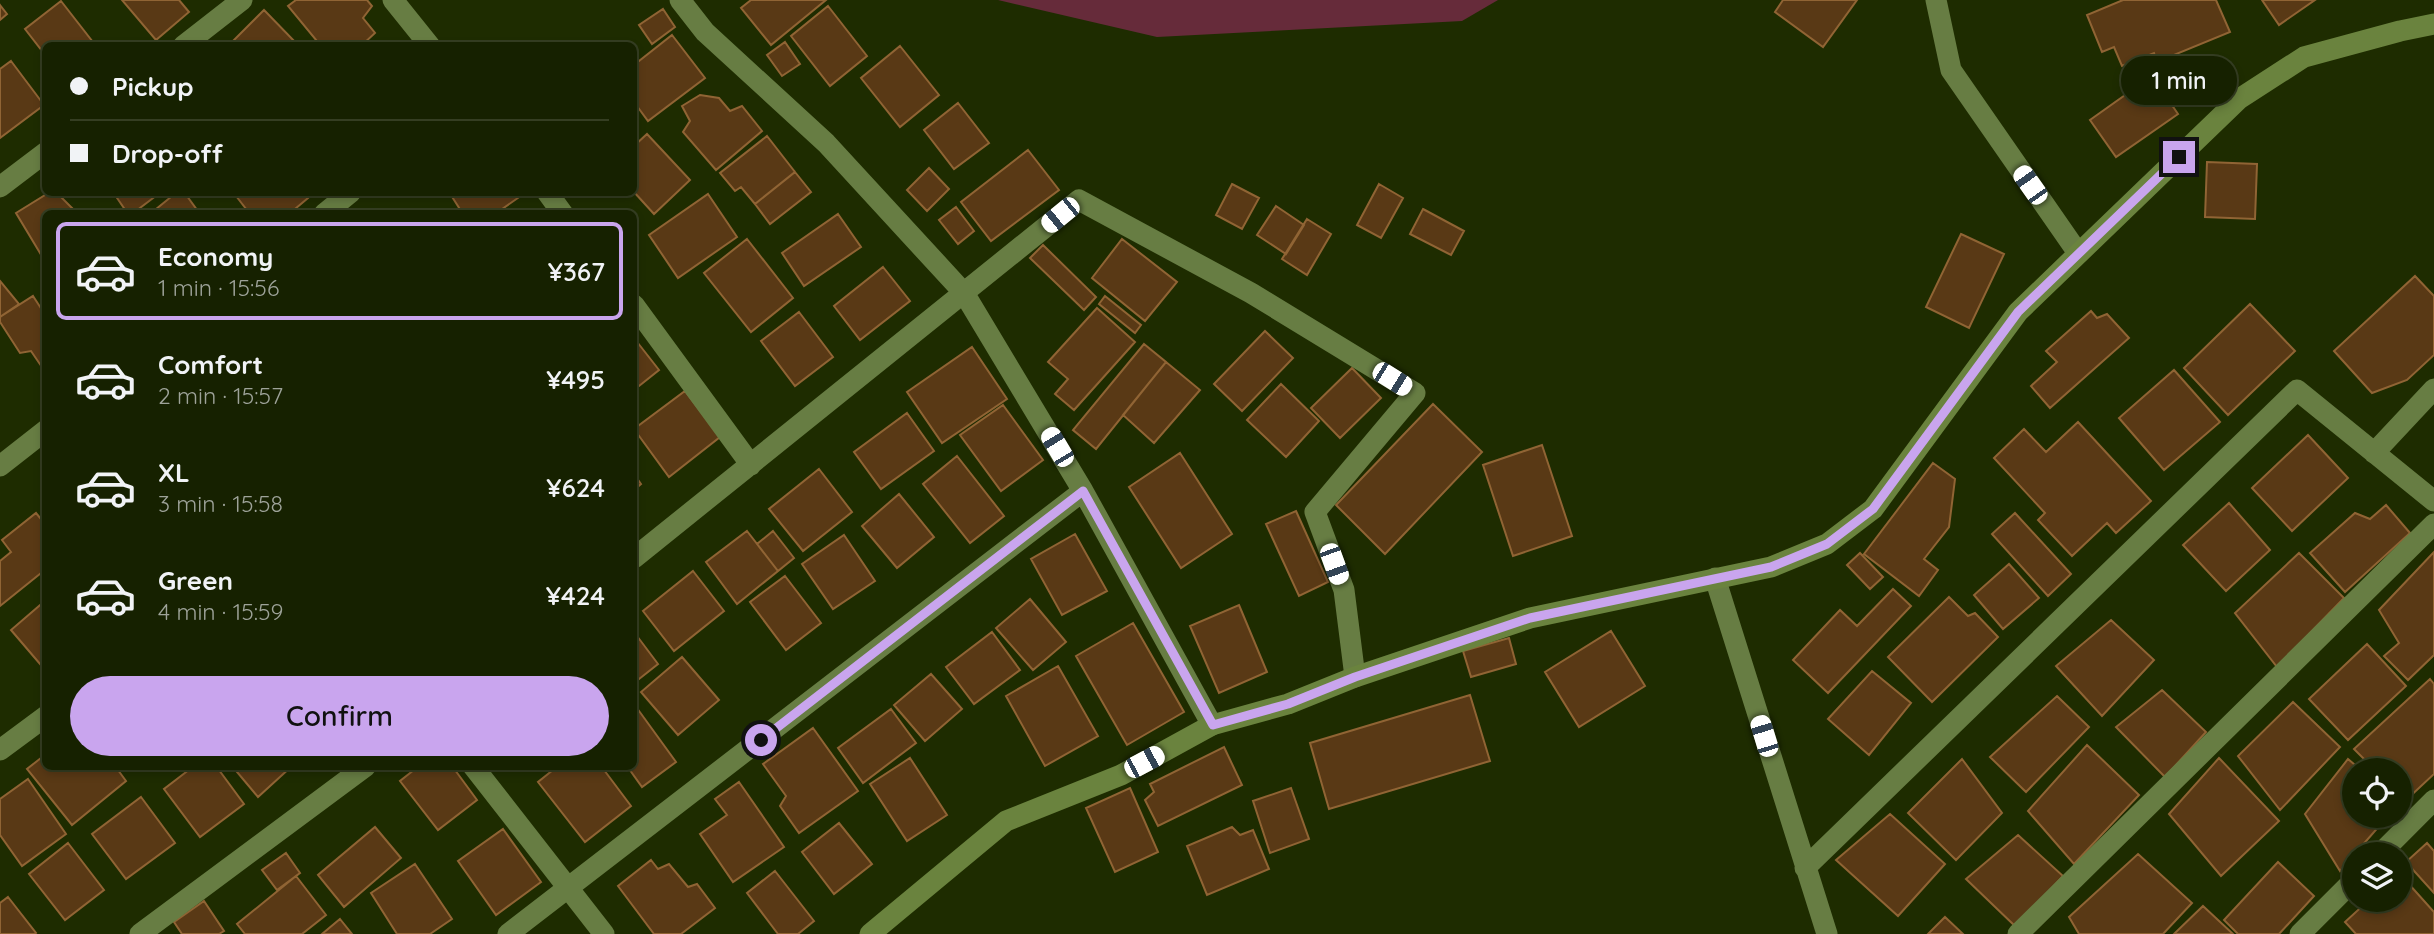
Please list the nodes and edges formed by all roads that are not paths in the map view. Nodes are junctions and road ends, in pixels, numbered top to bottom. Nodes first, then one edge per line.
1 (242, 0) edge
2 (393, 0) edge
3 (680, 0) edge
4 (1936, 0) edge
5 (2434, 24) edge
6 (188, 42) edge
7 (427, 42) edge
8 (42, 155) edge
9 (0, 187) edge
10 (346, 196) edge
11 (329, 210) edge
12 (2078, 253) junction
13 (964, 293) junction
14 (637, 309) edge
15 (2434, 389) edge
16 (42, 433) edge
17 (2374, 453) junction
18 (751, 465) junction
19 (0, 466) edge
20 (1083, 491) junction
21 (2434, 501) edge
22 (2434, 524) edge
23 (637, 556) edge
24 (1715, 578) junction
25 (1355, 677) junction
26 (42, 719) edge
27 (1213, 725) junction
28 (0, 750) edge
29 (361, 770) edge
30 (476, 770) edge
31 (2434, 800) edge
32 (2392, 842) edge
33 (1805, 868) junction
34 (568, 889) junction
35 (2342, 892) edge
36 (140, 934) edge
37 (508, 934) edge
38 (604, 934) edge
39 (870, 934) edge
40 (1827, 934) edge
41 (2018, 934) edge
42 (2300, 934) edge

1 - 6 street
2 - 7 street
3 - 13 street
4 - 12 street
5 - 12 street
8 - 9 street
10 - 11 street
12 - 24 street
13 - 18 street
13 - 20 street
13 - 25 street
14 - 18 street
15 - 17 street
16 - 19 street
17 - 21 street
17 - 33 street
18 - 23 street
20 - 27 street
20 - 34 street
22 - 41 street
24 - 25 street
24 - 33 street
25 - 27 street
26 - 28 street
27 - 39 street
29 - 36 street
30 - 34 street
31 - 32 street
33 - 40 street
34 - 37 street
34 - 38 street
35 - 42 street

